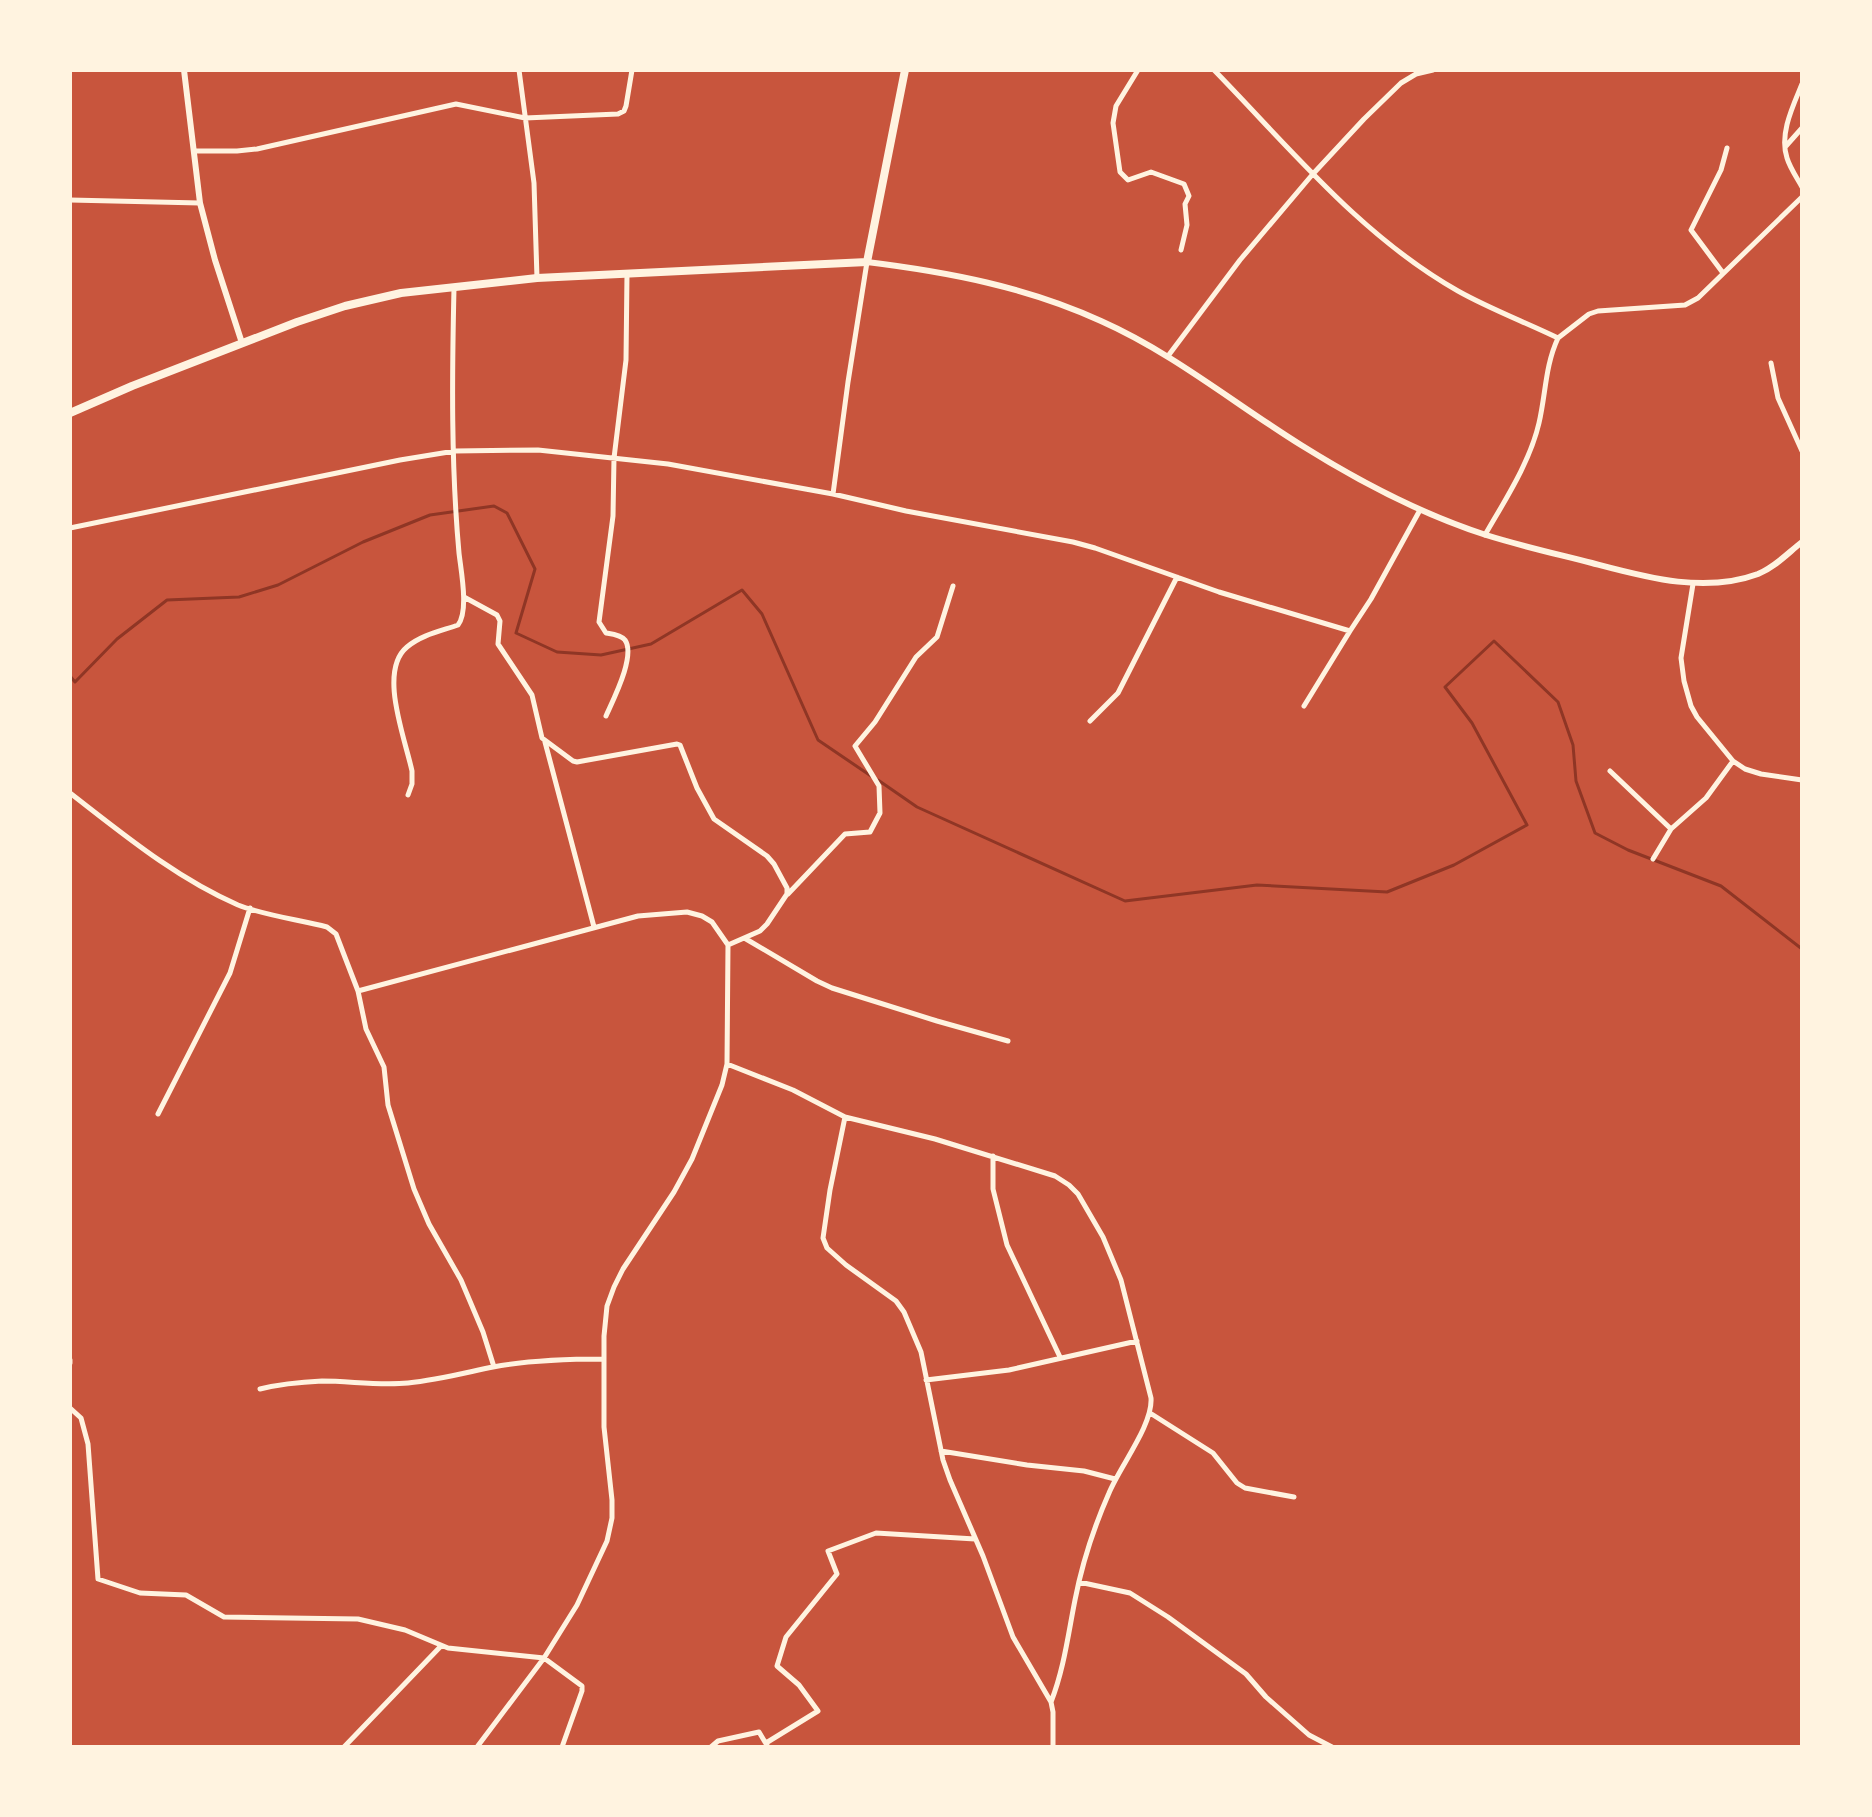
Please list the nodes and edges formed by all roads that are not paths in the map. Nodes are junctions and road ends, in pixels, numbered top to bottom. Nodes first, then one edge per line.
1 (184, 70) edge
2 (519, 70) edge
3 (632, 70) edge
4 (905, 70) edge
5 (1138, 70) edge
6 (1214, 70) edge
7 (1433, 70) edge
8 (1802, 84) edge
9 (525, 118) junction
10 (1802, 128) edge
11 (1785, 147) junction
12 (1727, 148) dead end
13 (193, 151) junction
14 (1312, 175) junction
15 (1802, 187) edge
16 (1802, 197) edge
17 (70, 200) edge
18 (200, 203) junction
19 (1181, 250) dead end
20 (867, 262) junction
21 (627, 273) junction
22 (1723, 273) junction
23 (537, 278) junction
24 (454, 288) junction
25 (1558, 338) junction
26 (242, 343) junction
27 (1168, 356) junction
28 (1771, 363) dead end
29 (70, 413) edge
30 (455, 451) junction
31 (1802, 451) edge
32 (614, 458) junction
33 (833, 494) junction
34 (1420, 510) junction
35 (70, 528) edge
36 (1485, 535) junction
37 (1802, 542) edge
38 (1177, 577) junction
39 (1693, 584) junction
40 (953, 586) dead end
41 (464, 597) junction
42 (1350, 631) junction
43 (1304, 706) dead end
44 (606, 716) dead end
45 (1090, 721) dead end
46 (544, 741) junction
47 (1733, 761) junction
48 (1610, 771) dead end
49 (1802, 780) edge
50 (70, 793) edge
51 (408, 795) dead end
52 (1671, 829) junction
53 (1653, 859) dead end
54 (787, 894) junction
55 (250, 908) junction
56 (594, 927) junction
57 (745, 938) junction
58 (728, 945) junction
59 (358, 991) junction
60 (1008, 1041) dead end
61 (727, 1064) junction
62 (158, 1114) dead end
63 (845, 1117) junction
64 (993, 1156) junction
65 (1137, 1341) junction
66 (1060, 1357) junction
67 (604, 1359) junction
68 (494, 1367) junction
69 (926, 1380) junction
70 (260, 1389) dead end
71 (70, 1408) edge
72 (1150, 1413) junction
73 (941, 1451) junction
74 (1115, 1479) junction
75 (1294, 1497) dead end
76 (975, 1539) junction
77 (1079, 1582) junction
78 (441, 1646) junction
79 (544, 1658) junction
80 (1051, 1702) junction
81 (767, 1745) edge
82 (344, 1747) edge
83 (477, 1747) edge
84 (562, 1747) edge
85 (711, 1747) edge
86 (1053, 1747) edge
87 (1332, 1747) edge

1 - 13 street
2 - 9 street
3 - 9 street
4 - 20 main road
5 - 19 street
6 - 14 street
7 - 14 street
8 - 11 street
9 - 13 street
9 - 23 street
10 - 11 street
11 - 15 street
12 - 22 street
13 - 18 street
14 - 25 street
14 - 27 street
16 - 22 street
17 - 18 street
18 - 26 street
20 - 21 main road
20 - 27 street
20 - 33 street
21 - 23 main road
21 - 32 street
22 - 25 street
23 - 24 main road
24 - 26 main road
24 - 30 street
25 - 36 street
26 - 29 main road
27 - 34 street
28 - 31 street
30 - 32 street
30 - 35 street
30 - 41 street
32 - 33 street
32 - 44 street
33 - 38 street
34 - 36 street
34 - 42 street
36 - 39 street
37 - 39 street
38 - 42 street
38 - 45 street
39 - 47 street
40 - 54 street
41 - 46 street
41 - 51 street
42 - 43 street
46 - 54 street
46 - 56 street
47 - 49 street
47 - 52 street
48 - 52 street
50 - 55 street
52 - 53 street
54 - 57 street
55 - 59 street
55 - 62 street
56 - 58 street
56 - 59 street
57 - 58 street
57 - 60 street
58 - 61 street
59 - 68 street
61 - 63 street
61 - 67 street
63 - 64 street
63 - 69 street
64 - 65 street
64 - 66 street
65 - 66 street
65 - 72 street
66 - 69 street
67 - 68 street
67 - 79 street
68 - 70 street
69 - 73 street
71 - 78 street
72 - 74 street
72 - 75 street
73 - 74 street
73 - 76 street
74 - 77 street
76 - 80 street
76 - 81 street
77 - 80 street
77 - 87 street
78 - 79 street
78 - 82 street
79 - 83 street
79 - 84 street
80 - 86 street
81 - 85 street

